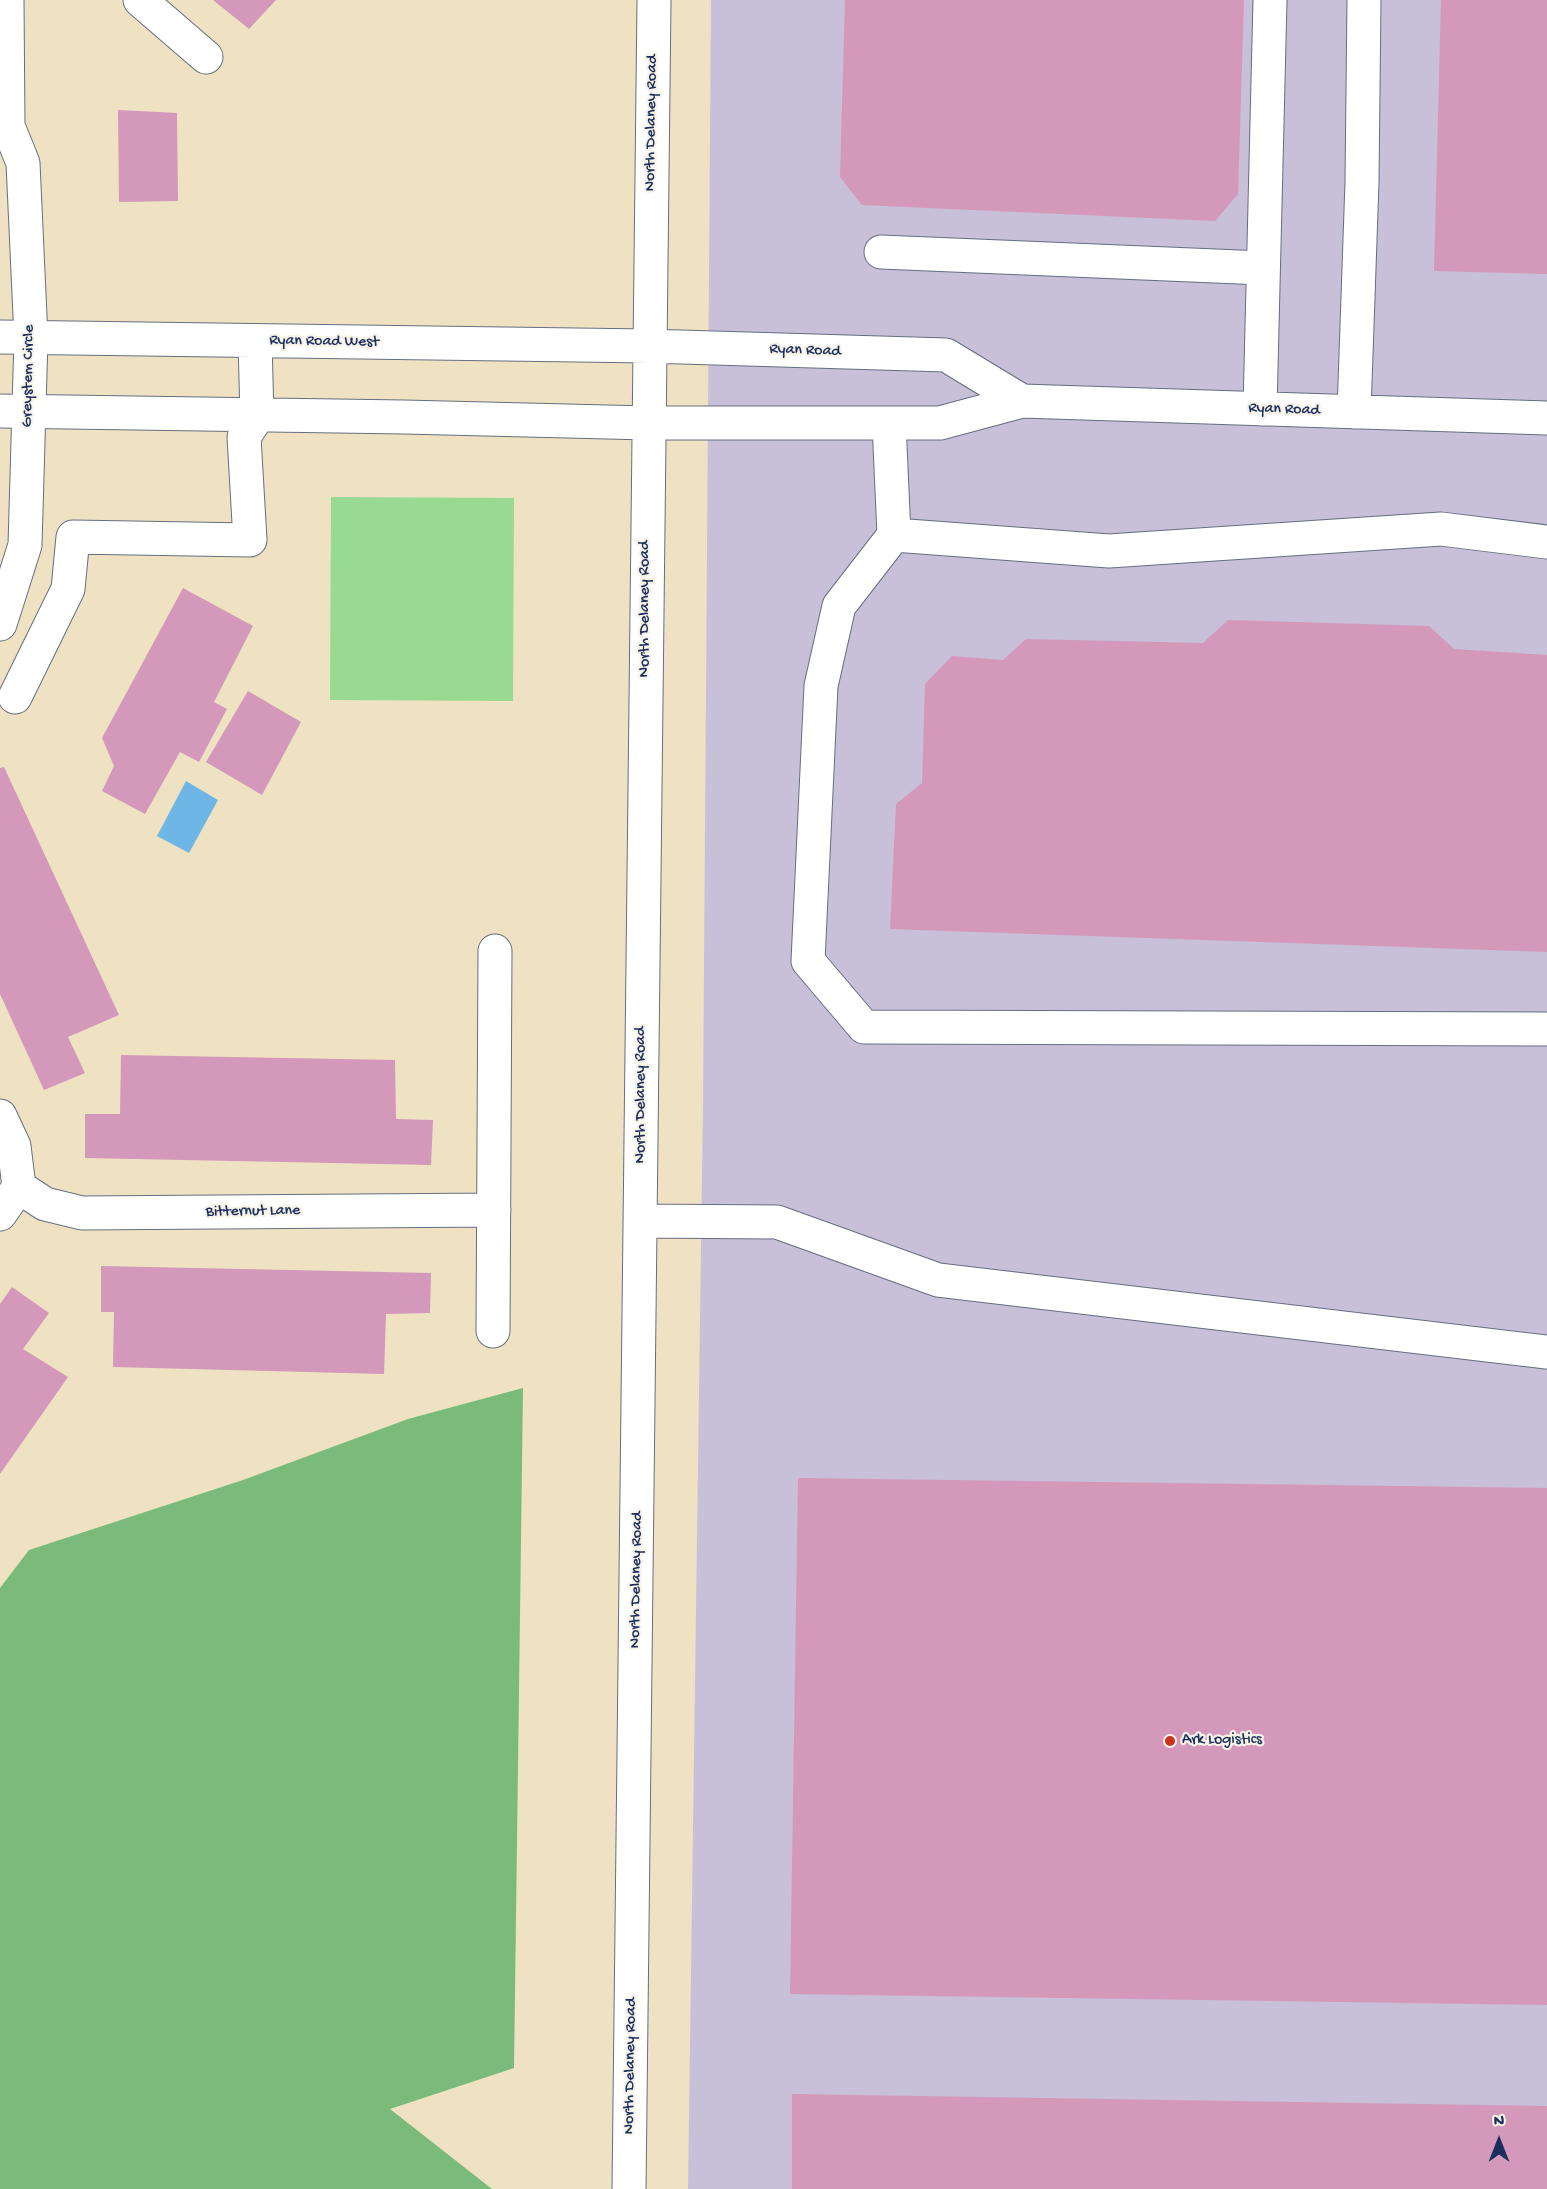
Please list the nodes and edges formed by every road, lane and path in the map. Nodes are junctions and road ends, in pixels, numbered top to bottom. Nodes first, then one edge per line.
1 (7, 0) edge
2 (140, 0) edge
3 (654, 0) edge
4 (1270, 0) edge
5 (1364, 0) edge
6 (206, 57) dead end
7 (4, 131) edge
8 (881, 252) dead end
9 (1263, 268) junction
10 (16, 338) edge
11 (255, 341) junction
12 (648, 346) junction
13 (1022, 401) junction
14 (1260, 409) junction
15 (1354, 412) junction
16 (14, 413) edge
17 (257, 417) junction
18 (1547, 418) edge
19 (648, 423) junction
20 (889, 423) junction
21 (894, 535) junction
22 (1547, 542) edge
23 (12, 544) edge
24 (0, 624) edge
25 (15, 698) dead end
26 (495, 951) dead end
27 (1547, 1029) edge
28 (0, 1116) edge
29 (19, 1187) junction
30 (494, 1210) junction
31 (0, 1214) edge
32 (641, 1221) junction
33 (493, 1331) dead end
34 (1547, 1352) edge
35 (629, 2189) edge

1 - 7 street, Greystem Circle
2 - 6 street
3 - 12 street, North Delaney Road
4 - 9 street
5 - 15 street
7 - 10 street, Greystem Circle
8 - 9 street
9 - 14 street
10 - 11 street, Ryan Road West
10 - 16 street, Greystem Circle
11 - 12 street, Ryan Road West
11 - 17 street
12 - 13 street, Ryan Road
12 - 19 street, North Delaney Road
13 - 14 street, Ryan Road
13 - 20 street, Ryan Road
14 - 15 street, Ryan Road
15 - 18 street, Ryan Road
16 - 17 street
16 - 23 street, Greystem Circle
17 - 19 street
17 - 25 street
19 - 20 street, Ryan Road
19 - 32 street, North Delaney Road
20 - 21 street
21 - 22 street
21 - 27 street
23 - 24 street, Greystem Circle
26 - 30 street
28 - 29 street
29 - 30 street, Bitternut Lane
29 - 31 street
30 - 33 street
32 - 34 street
32 - 35 street, North Delaney Road

